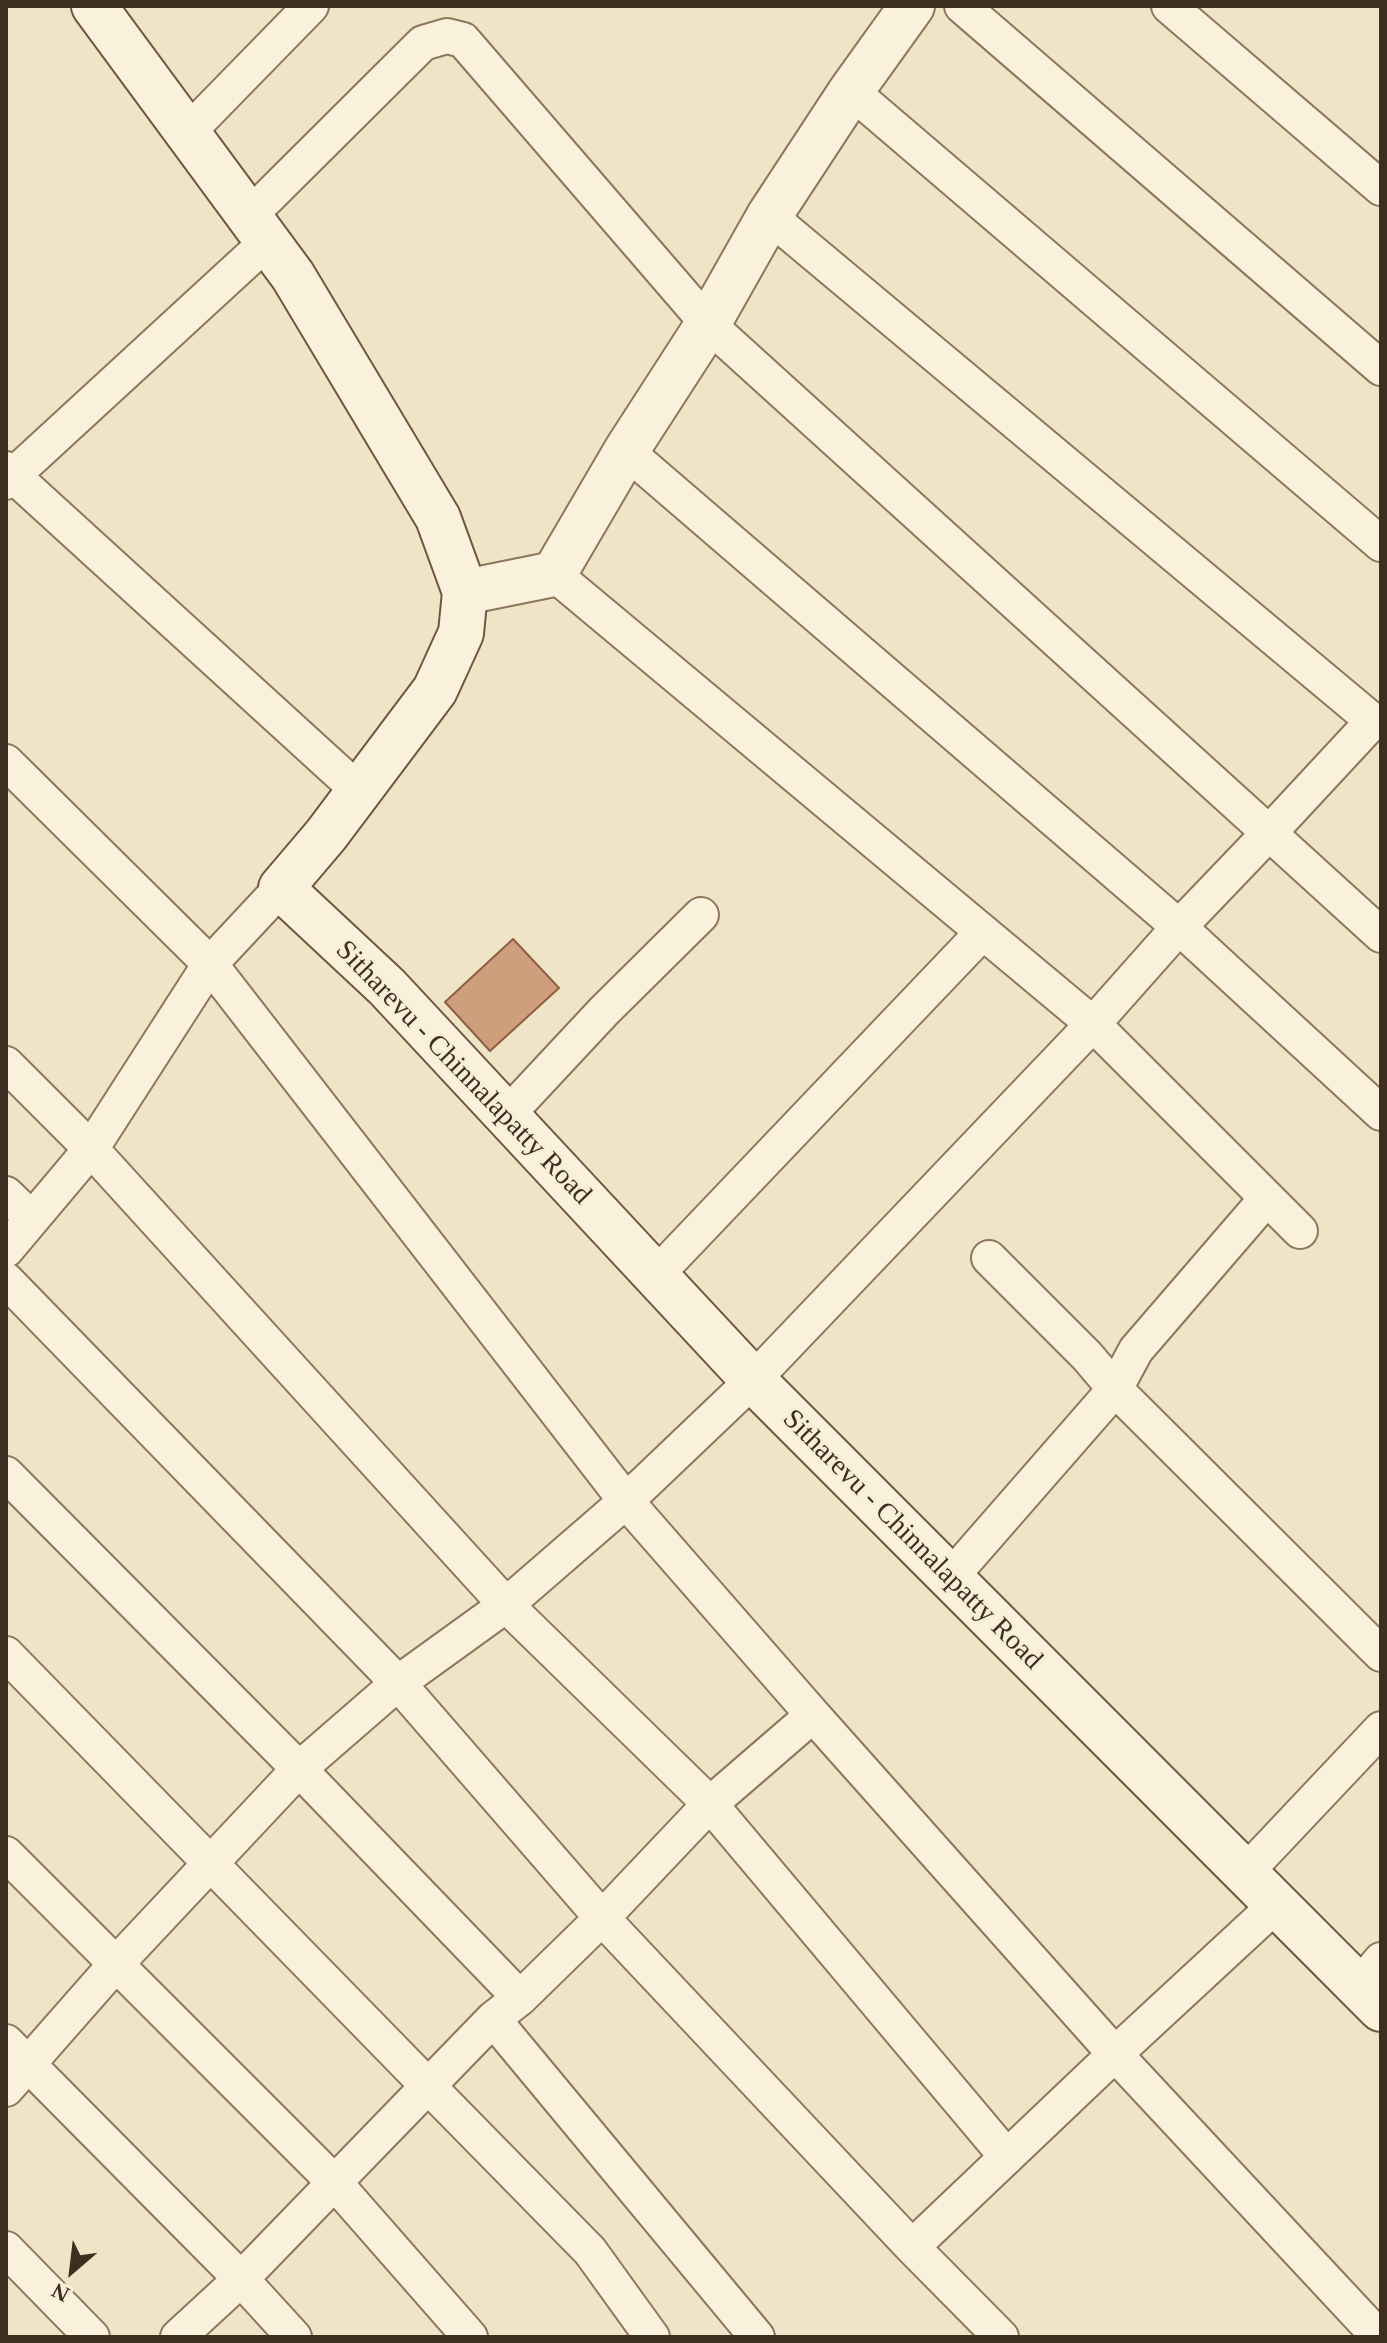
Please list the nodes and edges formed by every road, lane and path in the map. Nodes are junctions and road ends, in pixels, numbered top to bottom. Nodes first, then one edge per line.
1 (94, 6) edge
2 (311, 6) edge
3 (912, 6) edge
4 (962, 6) edge
5 (1169, 6) edge
6 (851, 91) junction
7 (188, 132) junction
8 (1381, 188) edge
9 (769, 216) junction
10 (259, 229) junction
11 (708, 324) junction
12 (1381, 368) edge
13 (626, 451) junction
14 (8, 476) edge
15 (1381, 544) edge
16 (554, 574) junction
17 (465, 592) junction
18 (1378, 720) edge
19 (6, 762) edge
20 (359, 791) junction
21 (1269, 833) junction
22 (281, 888) junction
23 (701, 915) dead end
24 (1179, 927) junction
25 (983, 932) junction
26 (1381, 935) edge
27 (210, 964) junction
28 (1093, 1024) junction
29 (6, 1064) edge
30 (1381, 1113) edge
31 (506, 1116) junction
32 (91, 1149) junction
33 (6, 1194) edge
34 (1267, 1198) junction
35 (32, 1219) junction
36 (1300, 1231) dead end
37 (6, 1250) edge
38 (989, 1258) dead end
39 (655, 1276) junction
40 (6, 1280) edge
41 (753, 1380) junction
42 (1115, 1389) junction
43 (6, 1474) edge
44 (626, 1501) junction
45 (950, 1578) junction
46 (506, 1605) junction
47 (6, 1654) edge
48 (1381, 1654) edge
49 (398, 1683) junction
50 (813, 1715) junction
51 (1381, 1729) edge
52 (299, 1769) junction
53 (710, 1804) junction
54 (6, 1854) edge
55 (212, 1863) junction
56 (1245, 1873) junction
57 (1277, 1904) junction
58 (602, 1918) junction
59 (115, 1965) junction
60 (1373, 1985) edge
61 (506, 2008) junction
62 (17, 2052) edge
63 (1115, 2054) junction
64 (428, 2086) junction
65 (6, 2089) edge
66 (1007, 2157) junction
67 (335, 2183) junction
68 (912, 2247) junction
69 (6, 2249) edge
70 (241, 2279) junction
71 (92, 2337) edge
72 (178, 2337) edge
73 (294, 2337) edge
74 (470, 2337) edge
75 (652, 2337) edge
76 (757, 2337) edge
77 (1001, 2337) edge
78 (1379, 2337) edge

1 - 7 main road
2 - 7 street
3 - 6 main road
4 - 12 street
5 - 8 street
6 - 9 main road
6 - 15 street
7 - 10 main road
9 - 11 main road
9 - 18 street
10 - 11 street
10 - 14 street
10 - 17 main road
11 - 13 main road
11 - 21 street
13 - 16 main road
13 - 24 street
14 - 20 street
16 - 17 main road
16 - 25 street
17 - 20 main road
18 - 21 street
19 - 27 street
20 - 22 main road
21 - 24 street
21 - 26 street
22 - 27 street
22 - 31 main road, Sitharevu - Chinnalapatty Road
23 - 31 street
24 - 28 street
24 - 30 street
25 - 28 street
25 - 39 street
27 - 32 street
27 - 44 street
28 - 34 street
28 - 41 street
29 - 32 street
31 - 39 main road, Sitharevu - Chinnalapatty Road
32 - 35 street
32 - 46 street
33 - 35 street
34 - 36 street
34 - 42 street
35 - 37 street
38 - 42 street
39 - 41 main road, Sitharevu - Chinnalapatty Road
40 - 49 street
41 - 44 street
41 - 45 main road, Sitharevu - Chinnalapatty Road
42 - 45 street
42 - 48 street
43 - 52 street
44 - 46 street
44 - 50 street
45 - 56 main road, Sitharevu - Chinnalapatty Road
46 - 49 street
46 - 53 street
47 - 55 street
49 - 52 street
49 - 58 street
50 - 53 street
50 - 63 street
51 - 56 street
52 - 55 street
52 - 61 street
53 - 58 street
53 - 66 street
54 - 59 street
55 - 59 street
55 - 64 street
56 - 57 main road, Sitharevu - Chinnalapatty Road
57 - 60 main road, Sitharevu - Chinnalapatty Road
57 - 63 street
58 - 61 street
58 - 68 street
59 - 62 street
59 - 67 street
61 - 64 street
61 - 76 street
62 - 65 street
62 - 70 street
63 - 66 street
63 - 78 street
64 - 67 street
64 - 75 street
66 - 68 street
67 - 70 street
67 - 74 street
68 - 77 street
69 - 71 street
70 - 72 street
70 - 73 street

